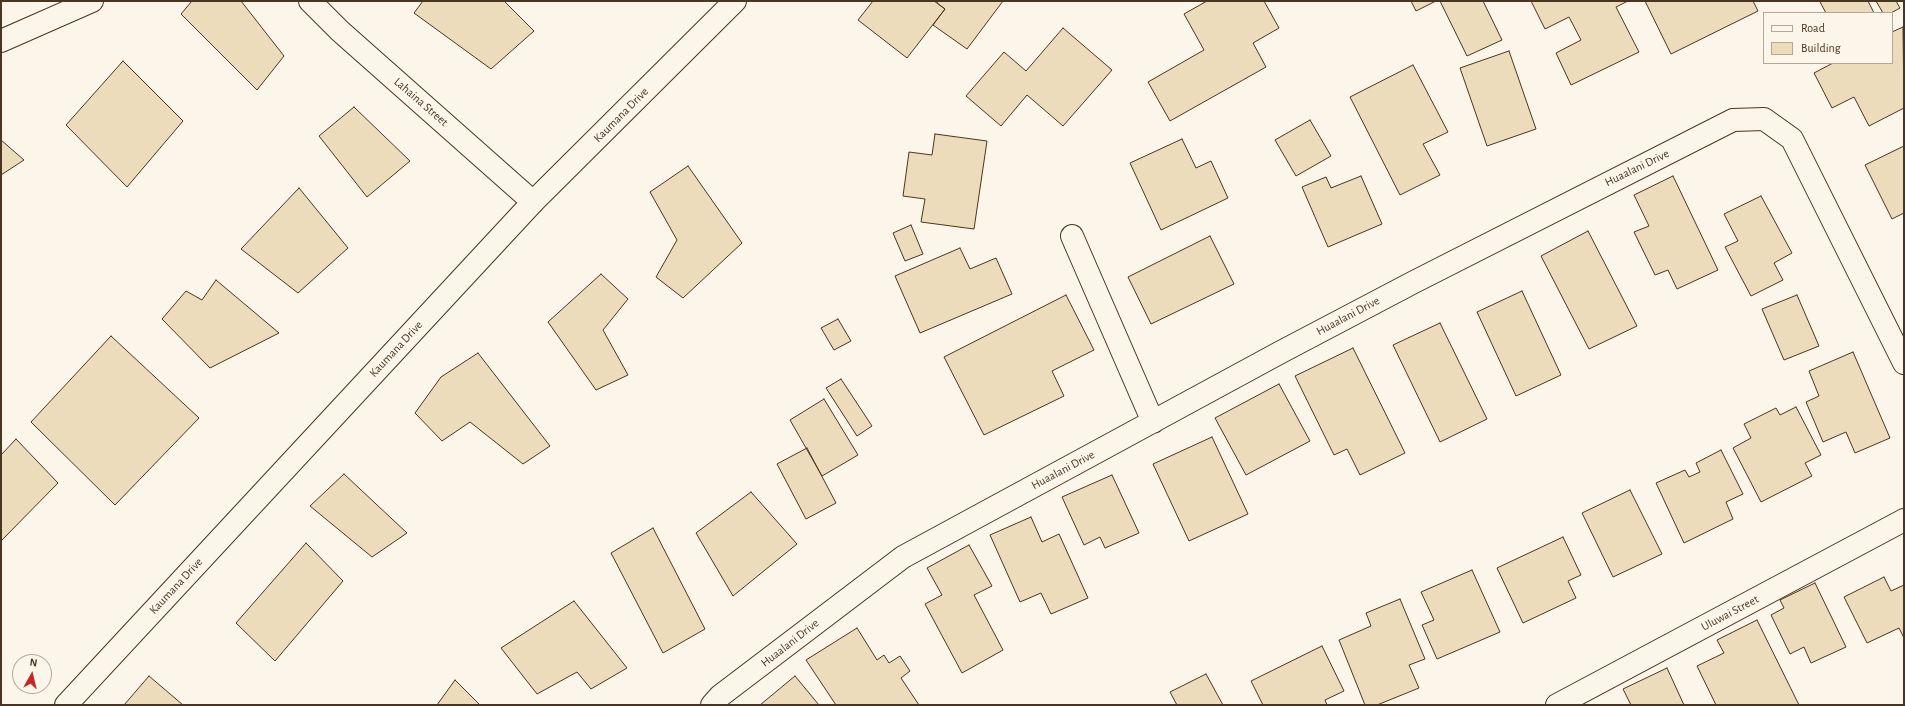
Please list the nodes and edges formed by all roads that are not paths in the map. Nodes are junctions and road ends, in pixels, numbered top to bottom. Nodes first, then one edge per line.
1 (92, 1) edge
2 (310, 1) edge
3 (735, 1) edge
4 (1, 41) edge
5 (533, 202) junction
6 (1072, 236) dead end
7 (1904, 363) edge
8 (1153, 422) junction
9 (1904, 520) edge
10 (66, 705) edge
11 (712, 705) edge
12 (1557, 705) edge

1 - 4 street
2 - 5 street, Lahaina Street
3 - 5 street, Kaumana Drive
5 - 10 street, Kaumana Drive
6 - 8 street
7 - 8 street, Huaalani Drive
8 - 11 street, Huaalani Drive
9 - 12 street, Uluwai Street

